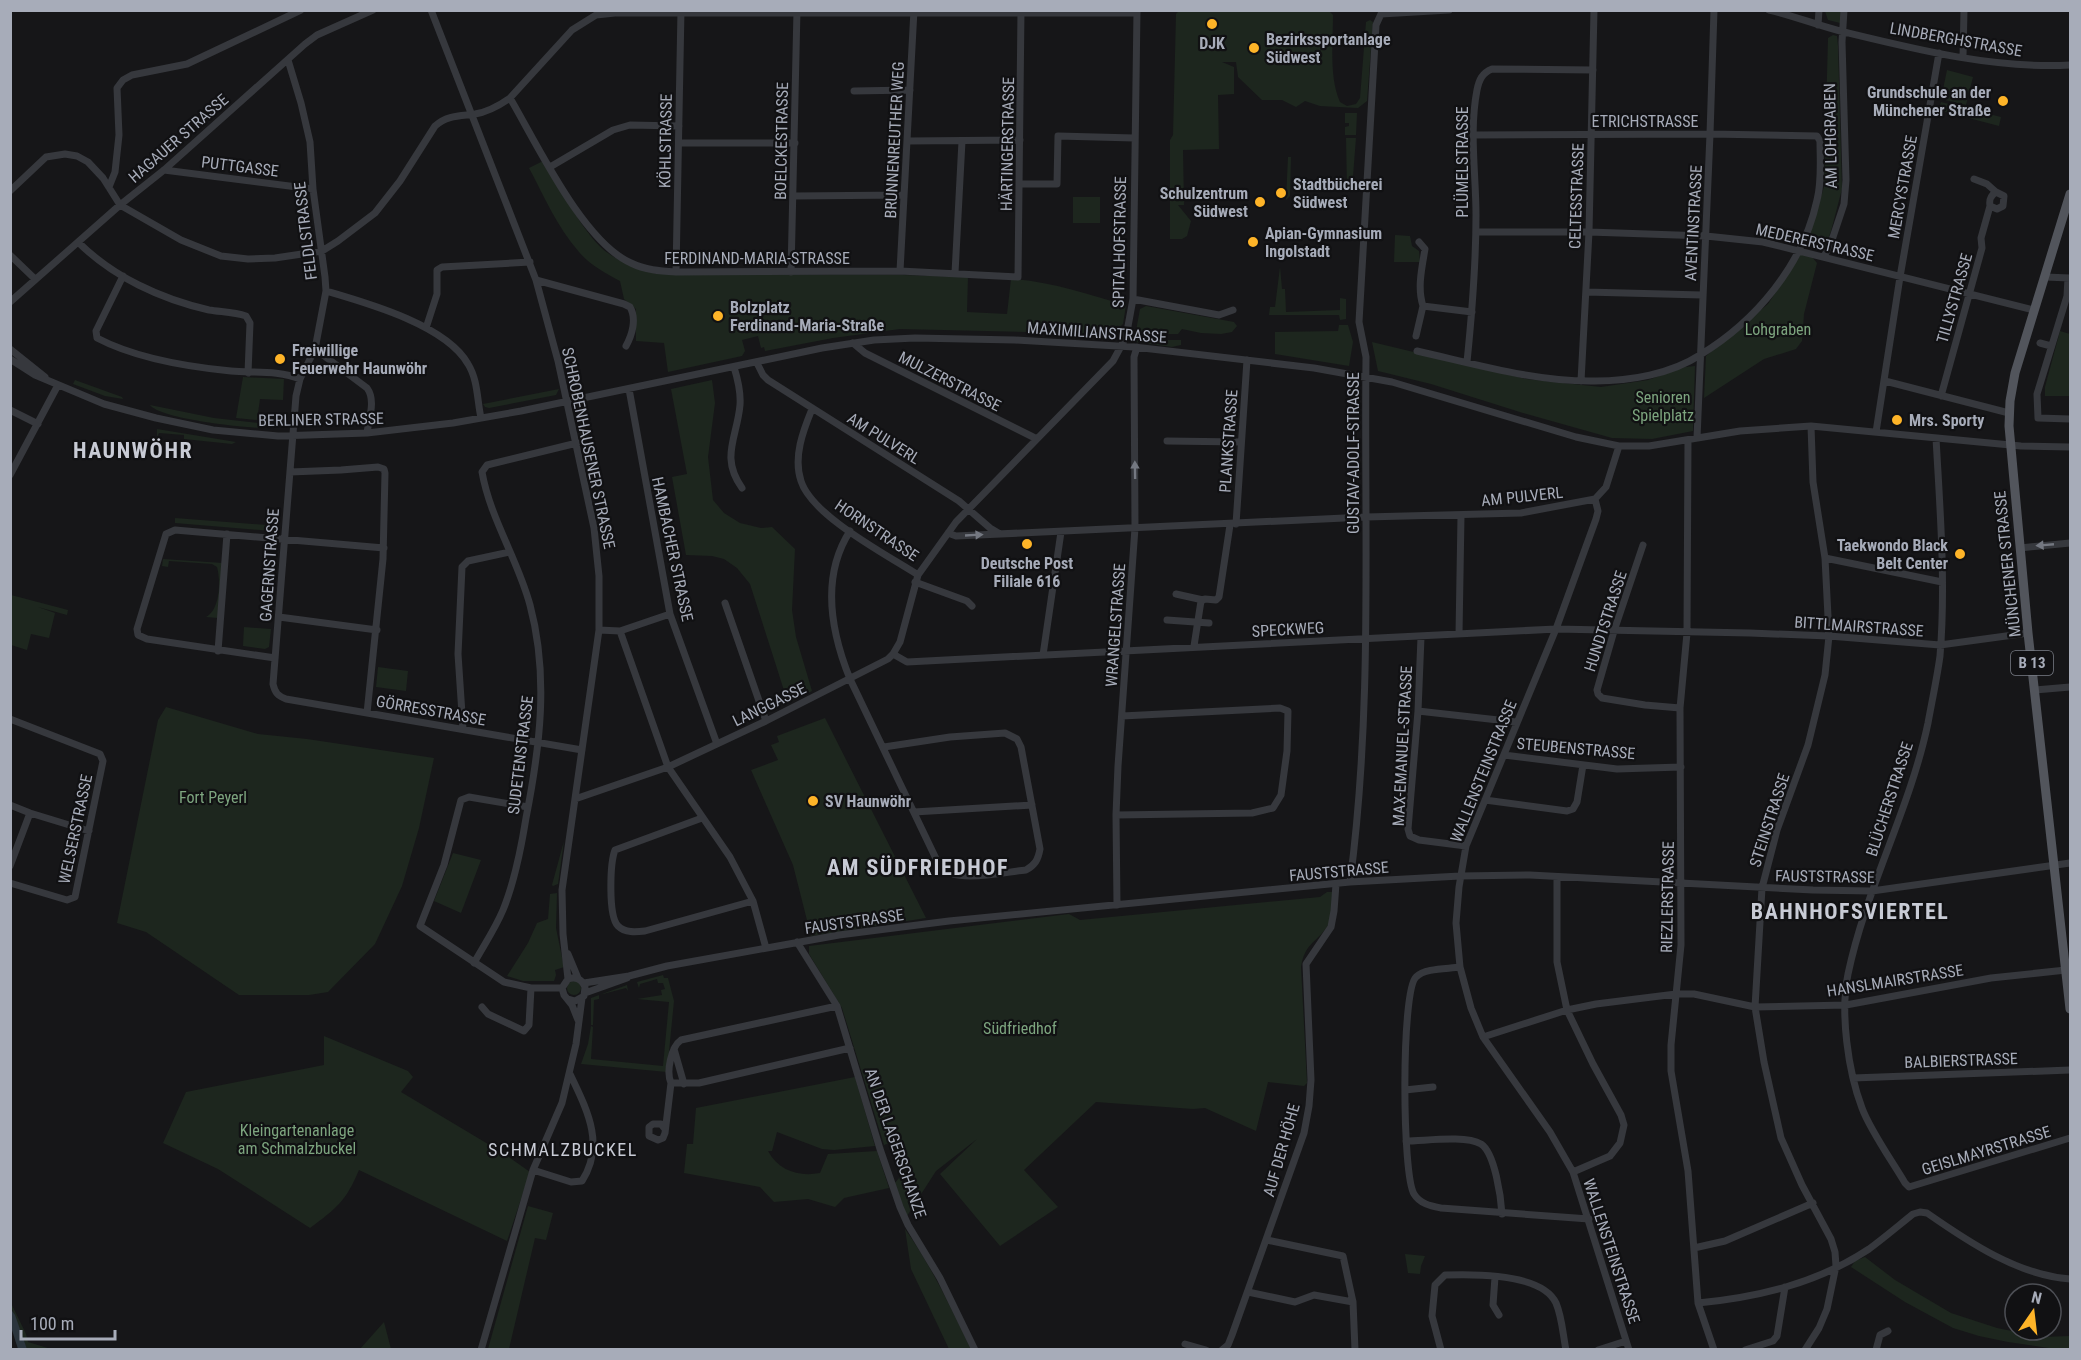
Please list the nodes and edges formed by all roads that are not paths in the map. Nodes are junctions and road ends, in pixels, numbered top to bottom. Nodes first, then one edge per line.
1 (301, 10) edge
2 (372, 10) edge
3 (431, 10) edge
4 (1449, 10) edge
5 (1594, 10) edge
6 (1714, 10) edge
7 (1769, 10) edge
8 (1819, 10) edge
9 (1844, 10) edge
10 (1964, 10) edge
11 (797, 11) edge
12 (1021, 11) edge
13 (1078, 11) edge
14 (681, 12) edge
15 (914, 12) edge
16 (1137, 12) edge
17 (594, 13) edge
18 (1818, 25) junction
19 (1843, 32) junction
20 (1939, 53) junction
21 (1963, 57) junction
22 (288, 60) junction
23 (2070, 65) edge
24 (1593, 70) junction
25 (910, 90) junction
26 (854, 91) dead end
27 (510, 98) junction
28 (470, 113) junction
29 (679, 126) junction
30 (1710, 134) junction
31 (1474, 135) junction
32 (1592, 135) junction
33 (1817, 136) joint
34 (1134, 138) junction
35 (1020, 140) junction
36 (908, 141) junction
37 (962, 141) junction
38 (680, 143) junction
39 (795, 144) junction
40 (550, 167) junction
41 (164, 170) junction
42 (1974, 179) dead end
43 (1020, 184) junction
44 (109, 187) junction
45 (313, 189) junction
46 (10, 191) edge
47 (1996, 192) junction
48 (2070, 194) edge
49 (904, 195) junction
50 (794, 196) junction
51 (120, 206) junction
52 (1990, 206) junction
53 (1476, 232) junction
54 (1589, 232) junction
55 (1706, 236) junction
56 (78, 242) junction
57 (1419, 242) dead end
58 (322, 251) junction
59 (1800, 251) junction
60 (10, 255) edge
61 (1824, 257) junction
62 (530, 262) junction
63 (900, 271) junction
64 (676, 272) junction
65 (791, 272) junction
66 (955, 273) junction
67 (123, 276) junction
68 (1018, 277) joint
69 (1899, 277) junction
70 (2044, 277) junction
71 (2069, 278) edge
72 (35, 279) junction
73 (537, 280) junction
74 (326, 291) junction
75 (1586, 292) junction
76 (1702, 295) junction
77 (1969, 295) junction
78 (1133, 299) junction
79 (10, 302) edge
80 (1423, 306) junction
81 (1233, 310) dead end
82 (2034, 310) junction
83 (1472, 312) junction
84 (426, 328) junction
85 (1416, 336) dead end
86 (853, 343) junction
87 (2040, 343) dead end
88 (626, 346) dead end
89 (1121, 346) junction
90 (2051, 346) junction
91 (1137, 347) junction
92 (315, 349) junction
93 (10, 350) edge
94 (1417, 351) dead end
95 (1699, 356) junction
96 (10, 359) edge
97 (1247, 360) junction
98 (1467, 362) junction
99 (757, 363) junction
100 (734, 368) junction
101 (249, 373) junction
102 (1366, 377) junction
103 (46, 379) junction
104 (300, 379) junction
105 (1581, 381) junction
106 (1885, 381) junction
107 (58, 385) junction
108 (629, 389) junction
109 (1941, 396) junction
110 (568, 402) junction
111 (812, 409) junction
112 (10, 410) edge
113 (2010, 413) junction
114 (481, 418) junction
115 (2070, 419) edge
116 (38, 424) junction
117 (1811, 426) junction
118 (1876, 432) junction
119 (367, 433) junction
120 (293, 436) junction
121 (1697, 438) junction
122 (1936, 438) junction
123 (1037, 439) junction
124 (1688, 440) junction
125 (1167, 441) dead end
126 (1241, 442) junction
127 (577, 443) junction
128 (2010, 445) junction
129 (1619, 446) junction
130 (2070, 447) edge
131 (290, 472) junction
132 (10, 475) edge
133 (742, 488) dead end
134 (1594, 499) junction
135 (968, 508) junction
136 (1461, 516) junction
137 (1366, 517) junction
138 (1233, 525) junction
139 (1135, 528) junction
140 (850, 531) junction
141 (1061, 532) junction
142 (948, 533) junction
143 (227, 534) junction
144 (1000, 534) junction
145 (284, 540) junction
146 (2070, 543) edge
147 (1643, 545) dead end
148 (384, 548) junction
149 (2020, 548) junction
150 (510, 552) junction
151 (1825, 558) junction
152 (917, 578) junction
153 (1942, 582) junction
154 (1176, 594) dead end
155 (1203, 600) junction
156 (725, 603) dead end
157 (972, 606) dead end
158 (670, 614) junction
159 (279, 617) junction
160 (1167, 620) dead end
161 (1197, 622) junction
162 (1209, 623) dead end
163 (1556, 629) junction
164 (377, 630) junction
165 (599, 630) junction
166 (620, 631) junction
167 (1614, 632) junction
168 (1687, 633) junction
169 (2028, 633) junction
170 (1459, 634) junction
171 (1829, 636) junction
172 (1421, 637) junction
173 (1367, 639) junction
174 (1940, 645) junction
175 (1194, 646) junction
176 (218, 651) junction
177 (1126, 652) junction
178 (893, 654) junction
179 (1043, 655) junction
180 (275, 658) junction
181 (850, 679) junction
182 (2070, 687) edge
183 (2035, 690) junction
184 (277, 694) joint
185 (1680, 708) junction
186 (1418, 711) junction
187 (367, 713) junction
188 (1122, 716) junction
189 (10, 719) edge
190 (766, 721) junction
191 (1516, 722) junction
192 (463, 729) junction
193 (538, 742) junction
194 (717, 744) junction
195 (884, 747) junction
196 (582, 750) junction
197 (1504, 755) junction
198 (1583, 765) junction
199 (668, 767) junction
200 (1681, 767) junction
201 (575, 799) junction
202 (1485, 800) junction
203 (10, 805) edge
204 (1032, 805) junction
205 (528, 807) junction
206 (914, 812) junction
207 (30, 813) junction
208 (1116, 815) junction
209 (702, 818) junction
210 (89, 831) junction
211 (1466, 846) junction
212 (2070, 863) edge
213 (10, 866) edge
214 (2054, 866) junction
215 (1460, 876) junction
216 (1557, 876) junction
217 (1350, 882) junction
218 (10, 883) edge
219 (1336, 884) junction
220 (1682, 884) junction
221 (1762, 888) junction
222 (1872, 891) junction
223 (753, 901) junction
224 (1117, 905) junction
225 (797, 942) junction
226 (565, 946) junction
227 (766, 948) junction
228 (474, 963) junction
229 (1460, 967) junction
230 (2066, 970) junction
231 (629, 976) junction
232 (568, 980) junction
233 (581, 981) junction
234 (531, 988) junction
235 (562, 988) junction
236 (1676, 994) junction
237 (583, 996) junction
238 (568, 999) junction
239 (1846, 1005) junction
240 (837, 1006) junction
241 (482, 1007) dead end
242 (1755, 1007) junction
243 (2070, 1009) edge
244 (1567, 1010) junction
245 (578, 1020) junction
246 (1483, 1037) junction
247 (674, 1048) junction
248 (850, 1048) junction
249 (2070, 1070) edge
250 (570, 1074) junction
251 (1853, 1078) junction
252 (671, 1083) junction
253 (684, 1084) junction
254 (1433, 1087) dead end
255 (1405, 1090) junction
256 (665, 1129) dead end
257 (2070, 1138) edge
258 (1406, 1141) junction
259 (533, 1170) junction
260 (1573, 1172) junction
261 (1909, 1187) joint
262 (1813, 1203) junction
263 (1503, 1214) junction
264 (1589, 1219) junction
265 (1267, 1240) junction
266 (1694, 1248) junction
267 (1836, 1266) junction
268 (1495, 1277) junction
269 (2070, 1279) edge
270 (1785, 1287) junction
271 (1248, 1292) junction
272 (1353, 1302) junction
273 (1698, 1303) junction
274 (1499, 1316) dead end
275 (1888, 1331) dead end
276 (1626, 1341) junction
277 (1185, 1344) dead end
278 (1225, 1349) edge
279 (1806, 1349) edge
280 (481, 1350) edge
281 (975, 1350) edge
282 (1206, 1350) edge
283 (1355, 1350) edge
284 (1441, 1350) edge
285 (1566, 1350) edge
286 (1598, 1350) edge
287 (1629, 1350) edge
288 (1714, 1350) edge
289 (1745, 1350) edge
290 (1876, 1350) edge

1 - 44 street
2 - 22 street, HAGAUER STRASSE
3 - 28 street, SCHROBENHAUSENER STRASSE
4 - 102 street, GUSTAV-ADOLF-STRASSE
5 - 24 street, CELTESSTRASSE
6 - 30 street, AVENTINSTRASSE
7 - 18 street, LINDBERGHSTRASSE
8 - 18 street
9 - 19 street, AM LOHGRABEN
10 - 21 street
11 - 14 street
11 - 15 street
11 - 39 street, BOELCKESTRASSE
12 - 13 street
12 - 15 street
12 - 35 street, HÄRTINGERSTRASSE
13 - 16 street
14 - 17 street
14 - 29 street, KÖHLSTRASSE
15 - 25 street, BRUNNENREUTHER WEG
16 - 34 street, SPITALHOFSTRASSE
17 - 27 street
18 - 19 street, LINDBERGHSTRASSE
19 - 20 street, LINDBERGHSTRASSE
19 - 61 street, AM LOHGRABEN
20 - 21 street, LINDBERGHSTRASSE
20 - 69 street, MERCYSTRASSE
21 - 23 street, LINDBERGHSTRASSE
22 - 41 street, HAGAUER STRASSE
22 - 45 street, FELDLSTRASSE
24 - 31 street, PLÜMELSTRASSE
24 - 32 street, CELTESSTRASSE
25 - 26 street
25 - 36 street, BRUNNENREUTHER WEG
27 - 28 street
27 - 40 street, FERDINAND-MARIA-STRASSE
28 - 58 street
28 - 62 street, SCHROBENHAUSENER STRASSE
29 - 38 street, KÖHLSTRASSE
29 - 40 street
30 - 32 street, ETRICHSTRASSE
30 - 33 street, ETRICHSTRASSE
30 - 55 street, AVENTINSTRASSE
31 - 32 street, ETRICHSTRASSE
31 - 53 street, PLÜMELSTRASSE
32 - 54 street, CELTESSTRASSE
33 - 59 street, AM LOHGRABEN
34 - 43 street
34 - 78 street, SPITALHOFSTRASSE
35 - 37 street
35 - 43 street, HÄRTINGERSTRASSE
36 - 37 street
36 - 49 street, BRUNNENREUTHER WEG
37 - 66 street
38 - 39 street
38 - 64 street, KÖHLSTRASSE
39 - 50 street, BOELCKESTRASSE
40 - 64 street, FERDINAND-MARIA-STRASSE
41 - 45 street, PUTTGASSE
41 - 51 street, HAGAUER STRASSE
42 - 47 street
43 - 68 street, HÄRTINGERSTRASSE
44 - 46 street
44 - 51 street
45 - 58 street, FELDLSTRASSE
47 - 52 street, TILLYSTRASSE
47 - 52 street, TILLYSTRASSE
48 - 70 main road, MÜNCHENER STRASSE / B 13
49 - 50 street
49 - 63 street, BRUNNENREUTHER WEG
50 - 65 street, BOELCKESTRASSE
51 - 56 street, HAGAUER STRASSE
51 - 58 street
52 - 77 street, TILLYSTRASSE
53 - 54 street, MEDERERSTRASSE
53 - 83 street, PLÜMELSTRASSE
54 - 55 street, MEDERERSTRASSE
54 - 75 street, CELTESSTRASSE
55 - 59 street, MEDERERSTRASSE
55 - 76 street, AVENTINSTRASSE
56 - 67 street
56 - 72 street, HAGAUER STRASSE
57 - 80 street
58 - 74 street, FELDLSTRASSE
59 - 61 street, MEDERERSTRASSE
59 - 95 street, AM LOHGRABEN
60 - 72 street
61 - 69 street, MEDERERSTRASSE
62 - 73 street, SCHROBENHAUSENER STRASSE
62 - 84 street
63 - 65 street, FERDINAND-MARIA-STRASSE
63 - 66 street, FERDINAND-MARIA-STRASSE
64 - 65 street, FERDINAND-MARIA-STRASSE
66 - 68 street, FERDINAND-MARIA-STRASSE
67 - 101 street
67 - 101 street
69 - 77 street, MEDERERSTRASSE
69 - 106 street, MERCYSTRASSE
70 - 71 street
70 - 82 main road, MÜNCHENER STRASSE / B 13
71 - 90 street
72 - 79 street, HAGAUER STRASSE
73 - 88 street
73 - 110 street, SCHROBENHAUSENER STRASSE
74 - 84 street, FELDLSTRASSE
74 - 92 street, GAGERNSTRASSE
75 - 76 street
75 - 105 street, CELTESSTRASSE
76 - 95 street, AVENTINSTRASSE
77 - 82 street, MEDERERSTRASSE
77 - 109 street, TILLYSTRASSE
78 - 81 street
78 - 89 street, SPITALHOFSTRASSE
80 - 83 street
80 - 85 street
82 - 113 main road, MÜNCHENER STRASSE / B 13
83 - 98 street, PLÜMELSTRASSE
84 - 114 street, FELDLSTRASSE
86 - 89 street, MAXIMILIANSTRASSE
86 - 99 street, MAXIMILIANSTRASSE
86 - 123 street, MULZERSTRASSE
87 - 90 street
89 - 91 street, MAXIMILIANSTRASSE
89 - 123 street, SPITALHOFSTRASSE
90 - 115 street
91 - 97 street, MAXIMILIANSTRASSE
139 -> 91 street, WRANGELSTRASSE
92 - 104 street, GAGERNSTRASSE
92 - 119 street
93 - 103 street, BERLINER STRASSE
94 - 98 street, AM LOHGRABEN
95 - 105 street, AM LOHGRABEN
95 - 121 street, AVENTINSTRASSE
96 - 103 street, BERLINER STRASSE
97 - 102 street, MAXIMILIANSTRASSE
97 - 126 street, PLANKSTRASSE
98 - 105 street, AM LOHGRABEN
99 - 100 street, MAXIMILIANSTRASSE
99 - 111 street, AM PULVERL
100 - 108 street, MAXIMILIANSTRASSE
100 - 133 street
101 - 104 street
102 - 129 street, MAXIMILIANSTRASSE
102 - 137 street, GUSTAV-ADOLF-STRASSE
103 - 107 street, BERLINER STRASSE
104 - 120 street, GAGERNSTRASSE
106 - 109 street
106 - 118 street, MERCYSTRASSE
107 - 116 street
107 - 120 street, BERLINER STRASSE
108 - 110 street, MAXIMILIANSTRASSE
108 - 158 street, HAMBACHER STRASSE
109 - 113 street
110 - 114 street, BERLINER STRASSE
110 - 127 street, SCHROBENHAUSENER STRASSE
111 - 135 street, AM PULVERL
111 - 140 street, HORNSTRASSE
112 - 116 street
113 - 128 main road, MÜNCHENER STRASSE / B 13
114 - 119 street, BERLINER STRASSE
116 - 132 street
117 - 118 street
117 - 121 street
117 - 151 street, STEINSTRASSE
118 - 122 street
119 - 120 street, BERLINER STRASSE
120 - 131 street, GAGERNSTRASSE
121 - 124 street
122 - 128 street
122 - 153 street, BLÜCHERSTRASSE
123 - 135 street, SPITALHOFSTRASSE
124 - 129 street
124 - 168 street, RIEZLERSTRASSE
125 - 126 street
126 - 138 street, PLANKSTRASSE
127 - 150 street, SUDETENSTRASSE
127 - 165 street, SCHROBENHAUSENER STRASSE
128 - 130 street
128 - 149 main road, MÜNCHENER STRASSE / B 13
129 - 134 street
131 - 145 street, GAGERNSTRASSE
131 - 148 street
134 - 136 street, AM PULVERL
134 - 163 street, WALLENSTEINSTRASSE
135 - 142 street, SPITALHOFSTRASSE
135 - 144 street, AM PULVERL
136 - 137 street, AM PULVERL
136 - 170 street
137 - 138 street, AM PULVERL
137 - 173 street, GUSTAV-ADOLF-STRASSE
138 - 139 street, AM PULVERL
138 - 155 street, PLANKSTRASSE
139 - 141 street, AM PULVERL
139 - 177 street, WRANGELSTRASSE
140 - 152 street, HORNSTRASSE
140 - 181 street
141 - 144 street, AM PULVERL
141 - 179 street
142 -> 144 street, AM PULVERL
142 - 152 street, SPITALHOFSTRASSE
143 - 145 street
143 - 176 street
143 - 176 street
145 - 148 street
145 - 159 street, GAGERNSTRASSE
146 -> 149 street
147 - 167 street, HUNDTSTRASSE
148 - 164 street
149 - 169 main road, MÜNCHENER STRASSE / B 13
150 - 192 street
150 - 193 street, SUDETENSTRASSE
151 - 153 street
151 - 171 street, STEINSTRASSE
152 - 157 street, HORNSTRASSE
152 - 178 street
153 - 174 street, BLÜCHERSTRASSE
154 - 155 street
155 - 161 street
156 - 190 street
158 - 166 street
158 - 194 street, HAMBACHER STRASSE
159 - 164 street
159 - 180 street, GAGERNSTRASSE
160 - 161 street
161 - 162 street
161 - 175 street
163 - 167 street, SPECKWEG
163 - 170 street, SPECKWEG
163 - 191 street, WALLENSTEINSTRASSE
164 - 187 street
165 - 166 street
165 - 196 street, SCHROBENHAUSENER STRASSE
166 - 199 street
167 - 168 street, SPECKWEG
167 - 185 street, HUNDTSTRASSE
168 - 171 street, BITTLMAIRSTRASSE
168 - 185 street, RIEZLERSTRASSE
169 - 174 street, BITTLMAIRSTRASSE
169 - 183 main road, MÜNCHENER STRASSE / B 13
170 - 172 street, SPECKWEG
171 - 174 street, BITTLMAIRSTRASSE
171 - 221 street, STEINSTRASSE
172 - 173 street, SPECKWEG
172 - 186 street, MAX-EMANUEL-STRASSE
173 - 175 street, SPECKWEG
173 - 217 street, GUSTAV-ADOLF-STRASSE
174 - 222 street, BLÜCHERSTRASSE
175 - 177 street, SPECKWEG
176 - 180 street
177 - 179 street, SPECKWEG
177 - 188 street, WRANGELSTRASSE
178 - 179 street, SPECKWEG
178 - 181 street, LANGGASSE
180 - 184 street, GAGERNSTRASSE
181 - 190 street, LANGGASSE
181 - 195 street
182 - 183 street
183 - 214 main road, MÜNCHENER STRASSE / B 13
184 - 187 street, GÖRRESSTRASSE
185 - 200 street, RIEZLERSTRASSE
186 - 191 street
186 - 211 street, MAX-EMANUEL-STRASSE
187 - 192 street, GÖRRESSTRASSE
188 - 208 street, WRANGELSTRASSE
188 - 208 street
189 - 210 street, WELSERSTRASSE
190 - 194 street, LANGGASSE
191 - 197 street, WALLENSTEINSTRASSE
192 - 193 street, GÖRRESSTRASSE
193 - 196 street, GÖRRESSTRASSE
193 - 205 street, SUDETENSTRASSE
194 - 199 street, LANGGASSE
195 - 204 street
195 - 206 street
196 - 201 street, SCHROBENHAUSENER STRASSE
197 - 198 street, STEUBENSTRASSE
197 - 202 street, WALLENSTEINSTRASSE
198 - 200 street, STEUBENSTRASSE
198 - 202 street
199 - 201 street, LANGGASSE
199 - 209 street
200 - 220 street, RIEZLERSTRASSE
201 - 226 street, SCHROBENHAUSENER STRASSE
202 - 211 street, WALLENSTEINSTRASSE
203 - 207 street
204 - 206 street
204 - 206 street
205 - 228 street, SUDETENSTRASSE
205 - 228 street
207 - 210 street
207 - 213 street
208 - 224 street, WRANGELSTRASSE
209 - 223 street
209 - 223 street
210 - 218 street, WELSERSTRASSE
211 - 215 street, WALLENSTEINSTRASSE
212 - 214 street, FAUSTSTRASSE
214 - 222 street, FAUSTSTRASSE
214 - 230 main road, MÜNCHENER STRASSE / B 13
215 - 216 street, FAUSTSTRASSE
215 - 217 street, FAUSTSTRASSE
215 - 229 street, WALLENSTEINSTRASSE
216 - 220 street, FAUSTSTRASSE
216 - 244 street
217 - 219 street, FAUSTSTRASSE
219 - 224 street, FAUSTSTRASSE
219 - 265 street, AUF DER HÖHE
220 - 221 street, FAUSTSTRASSE
220 - 236 street, RIEZLERSTRASSE
221 - 222 street, FAUSTSTRASSE
221 - 242 street, STEINSTRASSE
222 - 239 street, BLÜCHERSTRASSE
223 - 227 street
224 - 225 street, FAUSTSTRASSE
225 - 227 street, FAUSTSTRASSE
225 - 240 street, AN DER LAGERSCHANZE
226 - 232 street, SCHROBENHAUSENER STRASSE
226 - 233 street, SCHROBENHAUSENER STRASSE
227 - 231 street, FAUSTSTRASSE
228 - 234 street
229 - 246 street, WALLENSTEINSTRASSE
229 - 255 street
230 - 239 street, HANSLMAIRSTRASSE
230 - 243 main road, MÜNCHENER STRASSE / B 13
231 - 233 street, FAUSTSTRASSE
231 - 237 street, FAUSTSTRASSE
232 - 233 street
232 - 235 street
233 - 237 street
234 - 235 street
234 - 241 street
235 - 238 street
236 - 242 street, HANSLMAIRSTRASSE
236 - 244 street, HANSLMAIRSTRASSE
236 - 266 street, RIEZLERSTRASSE
237 - 238 street
237 - 245 street
238 - 245 street
239 - 242 street, HANSLMAIRSTRASSE
239 - 251 street, BLÜCHERSTRASSE
240 - 247 street
240 - 248 street, AN DER LAGERSCHANZE
242 - 262 street, STEINSTRASSE
244 - 246 street, HANSLMAIRSTRASSE
244 - 260 street
245 - 250 street
246 - 260 street, WALLENSTEINSTRASSE
247 - 252 street
247 - 253 street
248 - 253 street
248 - 281 street, AN DER LAGERSCHANZE
249 - 251 street, BALBIERSTRASSE
250 - 259 street
250 - 259 street
251 - 261 street, BLÜCHERSTRASSE
252 - 253 street
252 - 256 street
254 - 255 street
255 - 258 street
257 - 261 street, GEISLMAYRSTRASSE
258 - 263 street
258 - 263 street
259 - 280 street
260 - 264 street, WALLENSTEINSTRASSE
262 - 266 street
262 - 267 street, STEINSTRASSE
263 - 264 street
264 - 276 street, WALLENSTEINSTRASSE
265 - 271 street, AUF DER HÖHE
265 - 272 street
266 - 273 street, RIEZLERSTRASSE
267 - 269 street
267 - 270 street
267 - 279 street, STEINSTRASSE
268 - 274 street
268 - 284 street
268 - 285 street
270 - 273 street
270 - 289 street
271 - 272 street
271 - 278 street, AUF DER HÖHE
272 - 283 street
273 - 288 street, RIEZLERSTRASSE
275 - 290 street
276 - 286 street
276 - 287 street, WALLENSTEINSTRASSE
277 - 282 street

